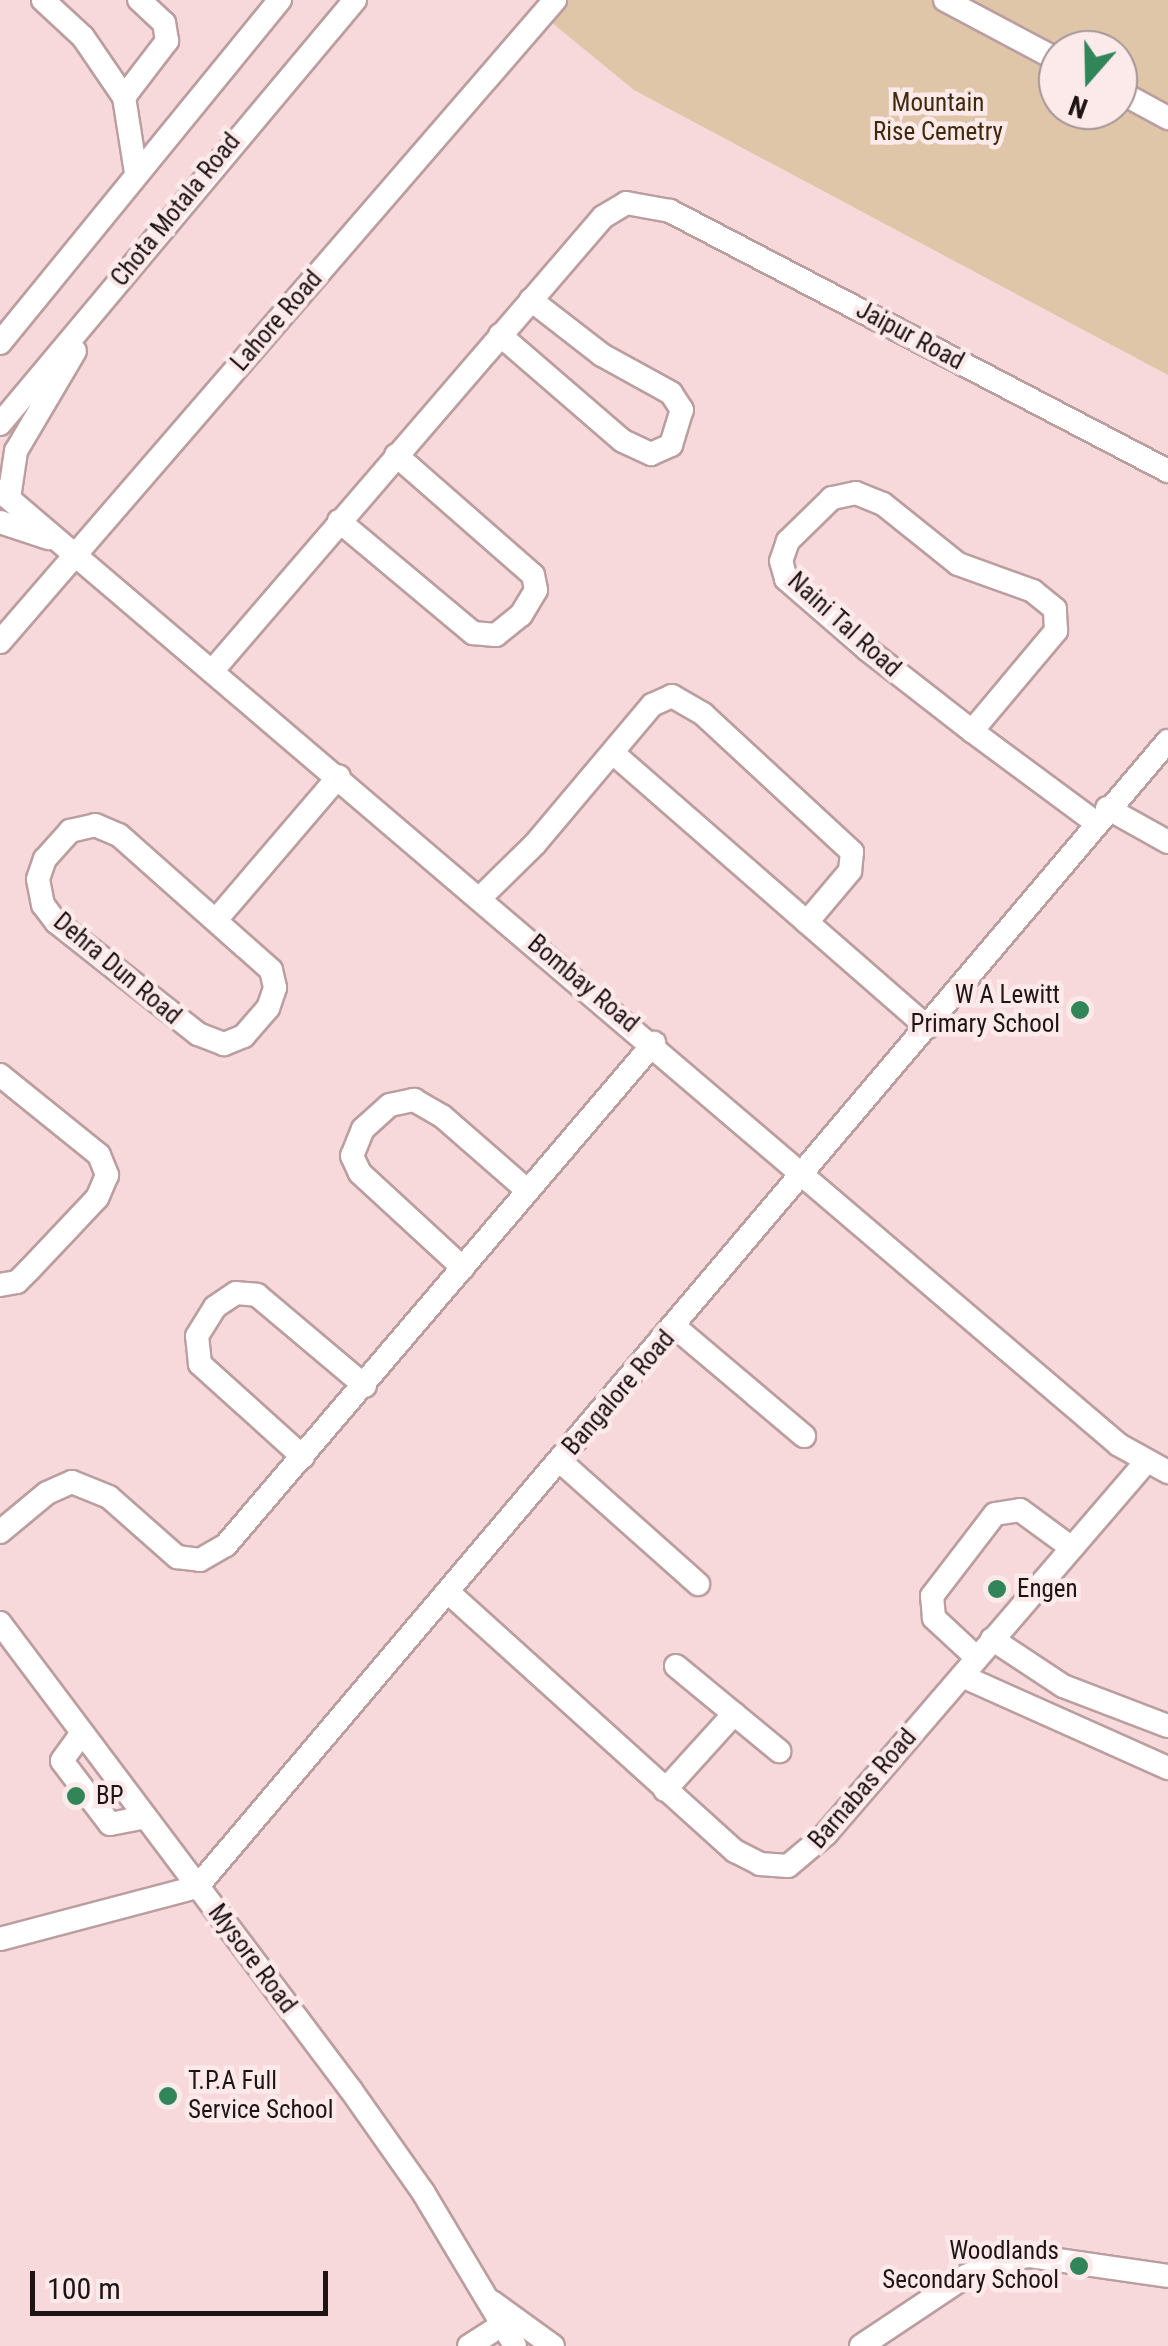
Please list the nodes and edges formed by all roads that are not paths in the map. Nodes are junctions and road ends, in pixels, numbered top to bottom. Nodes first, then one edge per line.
1 (43, 0) edge
2 (140, 0) edge
3 (280, 0) edge
4 (355, 0) edge
5 (555, 0) edge
6 (944, 0) edge
7 (1038, 49) edge
8 (124, 98) junction
9 (1138, 102) edge
10 (1168, 118) edge
11 (136, 173) junction
12 (531, 300) junction
13 (89, 315) junction
14 (500, 335) junction
15 (0, 343) edge
16 (0, 424) edge
17 (396, 455) junction
18 (1168, 471) edge
19 (4, 494) edge
20 (339, 520) junction
21 (0, 522) edge
22 (56, 541) junction
23 (75, 556) junction
24 (0, 642) edge
25 (214, 669) junction
26 (972, 731) junction
27 (1166, 745) edge
28 (613, 753) junction
29 (338, 776) junction
30 (1101, 815) junction
31 (1168, 842) edge
32 (480, 898) junction
33 (216, 920) junction
34 (807, 922) junction
35 (927, 1027) junction
36 (654, 1043) junction
37 (0, 1075) edge
38 (806, 1175) junction
39 (528, 1191) junction
40 (463, 1268) junction
41 (0, 1284) edge
42 (676, 1327) junction
43 (364, 1386) junction
44 (804, 1436) dead end
45 (303, 1457) junction
46 (560, 1462) junction
47 (1144, 1463) junction
48 (1168, 1472) edge
49 (0, 1532) edge
50 (1072, 1548) junction
51 (698, 1584) dead end
52 (448, 1592) junction
53 (0, 1623) edge
54 (985, 1649) junction
55 (676, 1666) dead end
56 (962, 1676) junction
57 (734, 1714) junction
58 (1168, 1726) edge
59 (82, 1733) junction
60 (780, 1751) dead end
61 (1168, 1768) edge
62 (665, 1790) junction
63 (145, 1817) junction
64 (197, 1887) junction
65 (0, 1939) edge
66 (1168, 2276) edge
67 (507, 2322) junction
68 (469, 2346) edge
69 (515, 2346) edge
70 (552, 2346) edge
71 (862, 2346) edge

1 - 8 street
2 - 8 street
3 - 11 street
4 - 13 street, Chota Motala Road
5 - 23 street, Lahore Road
6 - 7 street
8 - 11 street
9 - 10 street
11 - 15 street
12 - 14 street
12 - 14 street
12 - 18 street, Jaipur Road
13 - 16 street, Chota Motala Road
13 - 19 street
14 - 17 street
17 - 20 street
17 - 20 street
19 - 22 street, Bombay Road
20 - 25 street
21 - 22 street
22 - 23 street, Bombay Road
23 - 24 street, Lahore Road
23 - 25 street, Bombay Road
25 - 29 street, Bombay Road
26 - 26 street, Naini Tal Road
26 - 30 street, Naini Tal Road
27 - 30 street, Bangalore Road
28 - 32 street
28 - 34 street
28 - 34 street
29 - 32 street, Bombay Road
29 - 33 street
30 - 31 street, Naini Tal Road
30 - 35 street, Bangalore Road
32 - 36 street, Bombay Road
33 - 33 street, Dehra Dun Road
34 - 35 street
35 - 38 street, Bangalore Road
36 - 38 street, Bombay Road
36 - 39 street
37 - 41 street
38 - 42 street, Bangalore Road
38 - 47 street, Bombay Road
39 - 40 street
39 - 40 street
40 - 43 street
42 - 44 street
42 - 46 street, Bangalore Road
43 - 45 street
43 - 45 street
45 - 49 street
46 - 51 street
46 - 52 street, Bangalore Road
47 - 48 street, Bombay Road
47 - 50 street, Barnabas Road
50 - 54 street, Barnabas Road
50 - 54 street
52 - 62 street, Barnabas Road
52 - 64 street, Bangalore Road
53 - 59 street, Mysore Road
54 - 56 street, Barnabas Road
54 - 58 street
55 - 57 street
56 - 61 street
56 - 62 street, Barnabas Road
57 - 60 street
57 - 62 street
59 - 63 street, Mysore Road
59 - 63 street
63 - 64 street, Mysore Road
64 - 65 street
64 - 67 street, Mysore Road
66 - 71 street
67 - 68 street
67 - 69 street, Mysore Road
67 - 70 street

